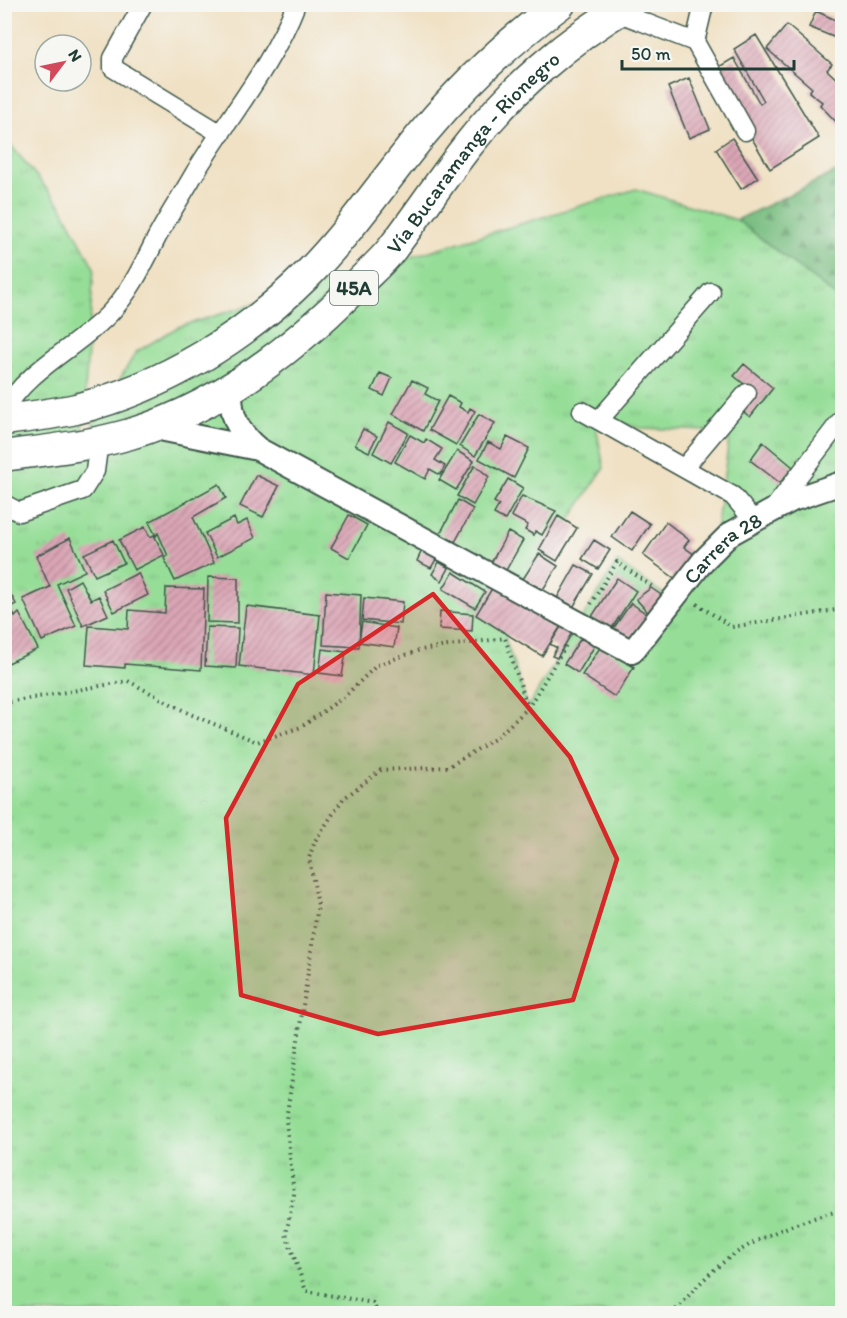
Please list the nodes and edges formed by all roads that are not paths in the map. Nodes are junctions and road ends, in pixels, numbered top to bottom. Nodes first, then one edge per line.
1 (143, 4) edge
2 (296, 4) edge
3 (560, 4) edge
4 (704, 4) edge
5 (623, 8) edge
6 (695, 42) junction
7 (745, 132) dead end
8 (221, 134) junction
9 (711, 292) dead end
10 (231, 389) junction
11 (747, 393) dead end
12 (4, 411) edge
13 (582, 411) dead end
14 (843, 419) edge
15 (4, 420) edge
16 (599, 420) junction
17 (150, 427) junction
18 (99, 441) junction
19 (258, 449) junction
20 (4, 456) edge
21 (684, 468) junction
22 (843, 483) edge
23 (4, 504) edge
24 (763, 516) junction

1 - 8 street
2 - 8 street
3 - 15 highway, Vía Bucaramanga - Rionegro / 45A
4 - 6 street
5 - 6 street
5 - 10 highway, Vía Bucaramanga - Rionegro / 45A
6 - 7 street
8 - 12 street
9 - 16 street
10 - 17 highway, Vía Bucaramanga - Rionegro / 45A
10 - 19 street
11 - 21 street
13 - 16 street
14 - 24 street
16 - 21 street
17 - 18 highway, Vía Bucaramanga - Rionegro / 45A
17 - 19 street
18 - 20 highway, Vía Bucaramanga - Rionegro / 45A
18 - 23 street
19 - 24 street, Carrera 28
21 - 24 street
22 - 24 street, Carrera 28

